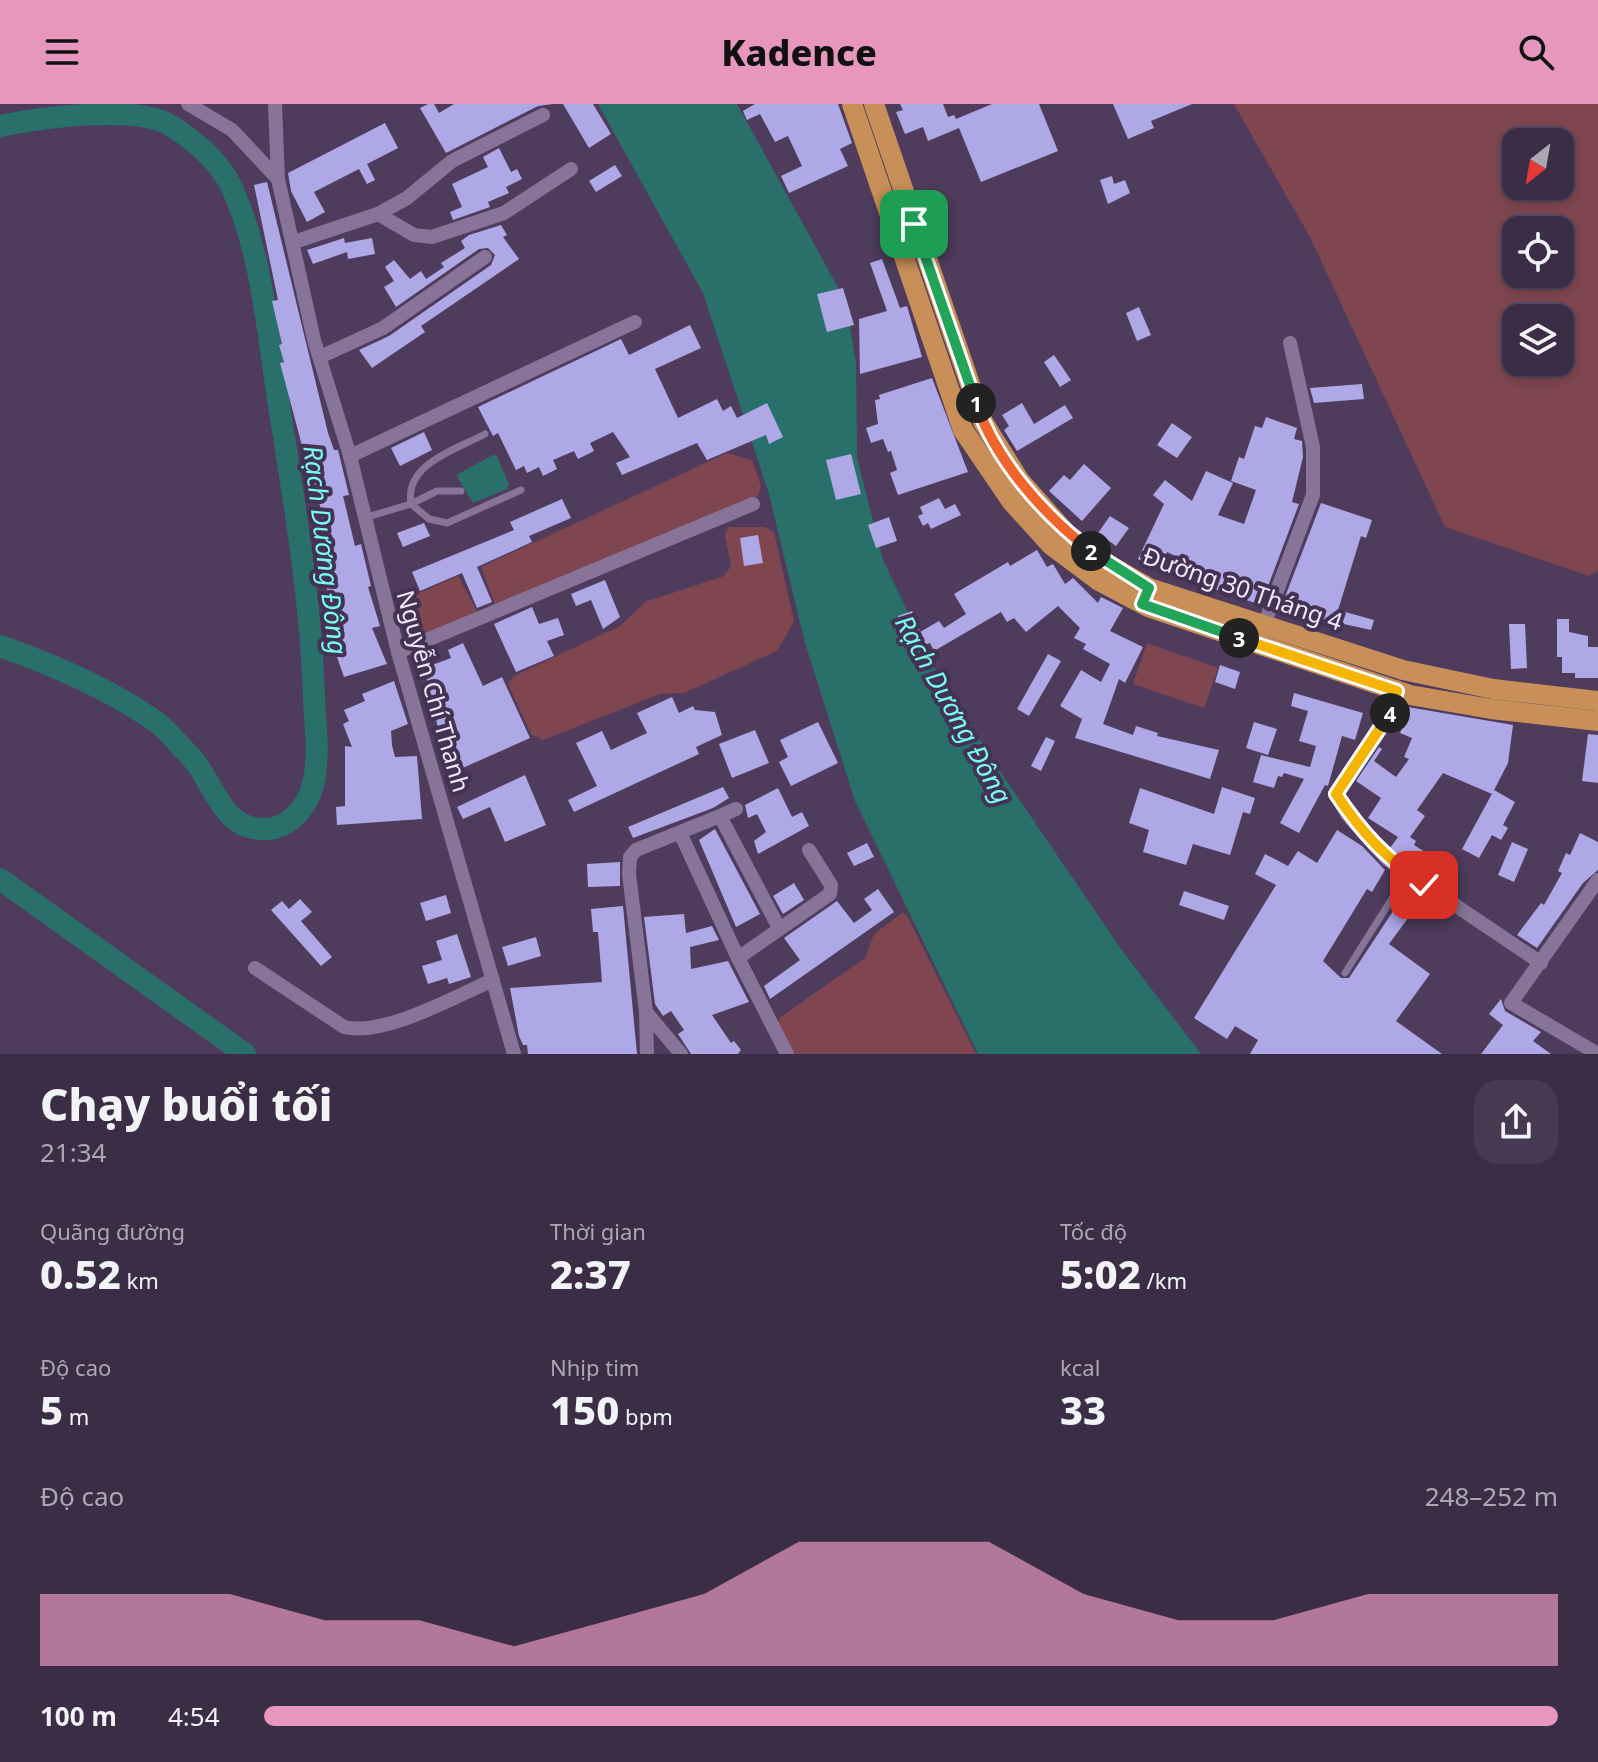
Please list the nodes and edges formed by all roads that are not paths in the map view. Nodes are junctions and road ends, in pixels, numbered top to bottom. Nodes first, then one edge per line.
1 (188, 104) edge
2 (275, 104) edge
3 (852, 104) edge
4 (874, 104) edge
5 (543, 115) dead end
6 (877, 150) junction
7 (571, 169) dead end
8 (278, 179) junction
9 (378, 214) junction
10 (294, 242) junction
11 (485, 257) dead end
12 (635, 322) dead end
13 (1290, 343) dead end
14 (320, 357) junction
15 (983, 422) junction
16 (963, 430) junction
17 (485, 434) dead end
18 (350, 456) junction
19 (521, 490) dead end
20 (461, 491) dead end
21 (411, 504) junction
22 (753, 504) dead end
23 (364, 518) junction
24 (1145, 596) junction
25 (1264, 625) junction
26 (398, 652) junction
27 (1403, 670) junction
28 (1397, 691) junction
29 (1598, 701) edge
30 (1598, 721) edge
31 (736, 809) dead end
32 (720, 816) junction
33 (681, 835) junction
34 (809, 850) dead end
35 (1408, 873) junction
36 (1598, 880) edge
37 (779, 928) junction
38 (738, 958) junction
39 (1541, 963) junction
40 (255, 968) dead end
41 (1345, 973) dead end
42 (493, 980) junction
43 (646, 1012) junction
44 (514, 1054) edge
45 (647, 1054) edge
46 (681, 1054) edge
47 (787, 1054) edge
48 (1598, 1054) edge

1 - 8 street
2 - 8 street, Nguyễn Chí Thanh
3 - 6 main road, Đường 30 Tháng 4
4 - 6 main road, Đường 30 Tháng 4
5 - 9 street
6 - 15 main road, Đường 30 Tháng 4
6 - 16 main road, Đường 30 Tháng 4
7 - 9 street
8 - 10 street, Nguyễn Chí Thanh
9 - 10 street
10 - 14 street, Nguyễn Chí Thanh
11 - 14 street
12 - 18 street
13 - 25 street
14 - 18 street, Nguyễn Chí Thanh
15 - 16 main road
15 - 24 main road, Đường 30 Tháng 4
16 - 24 main road, Đường 30 Tháng 4
17 - 21 lane
18 - 23 street, Nguyễn Chí Thanh
19 - 21 lane
20 - 21 lane
21 - 23 lane
22 - 26 street
23 - 26 street, Nguyễn Chí Thanh
24 - 25 main road, Đường 30 Tháng 4
24 - 28 main road, Đường 30 Tháng 4
25 - 27 main road, Đường 30 Tháng 4
26 - 42 street, Nguyễn Chí Thanh
27 - 28 main road
27 - 29 main road, Đường 30 Tháng 4
28 - 30 main road, Đường 30 Tháng 4
28 - 35 street
31 - 32 street
32 - 33 street
32 - 37 street
33 - 38 street
33 - 43 street
34 - 37 street
35 - 39 street
35 - 41 lane
36 - 39 street
37 - 38 street
38 - 47 street
39 - 48 street
40 - 42 street
42 - 44 street, Nguyễn Chí Thanh
43 - 45 street
43 - 46 street

